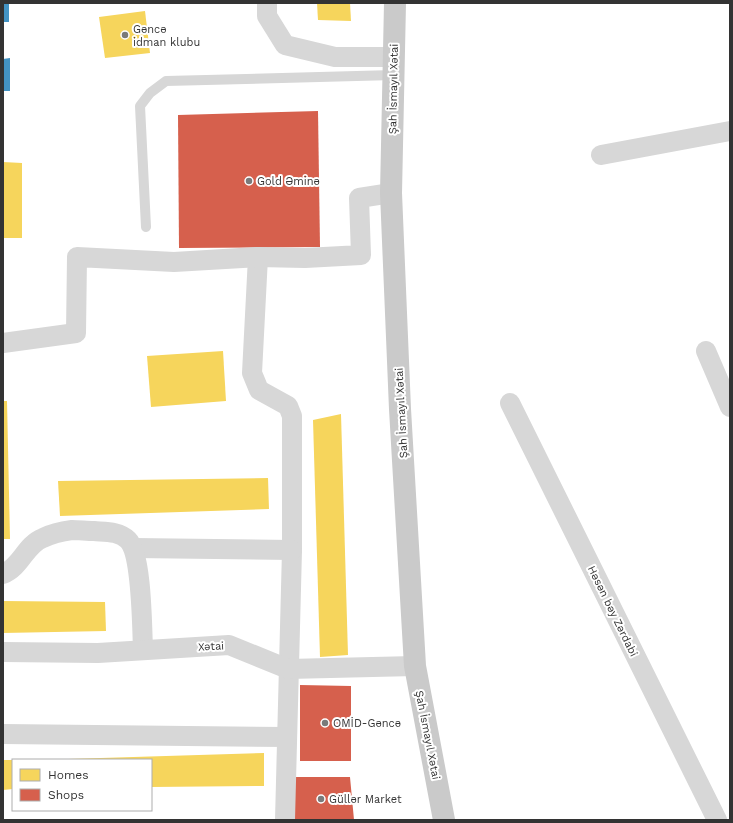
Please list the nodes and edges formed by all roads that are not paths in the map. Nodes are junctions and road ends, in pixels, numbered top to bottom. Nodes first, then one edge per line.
1 (267, 3) edge
2 (395, 3) edge
3 (394, 66) junction
4 (730, 131) edge
5 (601, 155) dead end
6 (391, 193) junction
7 (146, 227) dead end
8 (258, 256) junction
9 (3, 343) edge
10 (706, 351) dead end
11 (510, 403) dead end
12 (730, 406) edge
13 (134, 548) junction
14 (292, 550) junction
15 (3, 574) edge
16 (143, 650) junction
17 (3, 652) edge
18 (415, 666) junction
19 (288, 669) junction
20 (3, 734) edge
21 (286, 737) junction
22 (285, 820) edge
23 (444, 820) edge
24 (717, 820) edge

1 - 3 street
2 - 3 main road, Şah İsmayıl Xətai
3 - 6 main road, Şah İsmayıl Xətai
3 - 7 lane
4 - 5 street
6 - 8 street
6 - 18 main road, Şah İsmayıl Xətai
8 - 9 street
8 - 14 street
10 - 12 street
11 - 24 street, Həsən bəy Zərdabi
13 - 14 street
13 - 15 street
13 - 16 street
14 - 19 street
16 - 17 street, Xətai
16 - 19 street, Xətai
18 - 19 street, Xətai
18 - 23 main road, Şah İsmayıl Xətai
19 - 21 street
20 - 21 street
21 - 22 street

